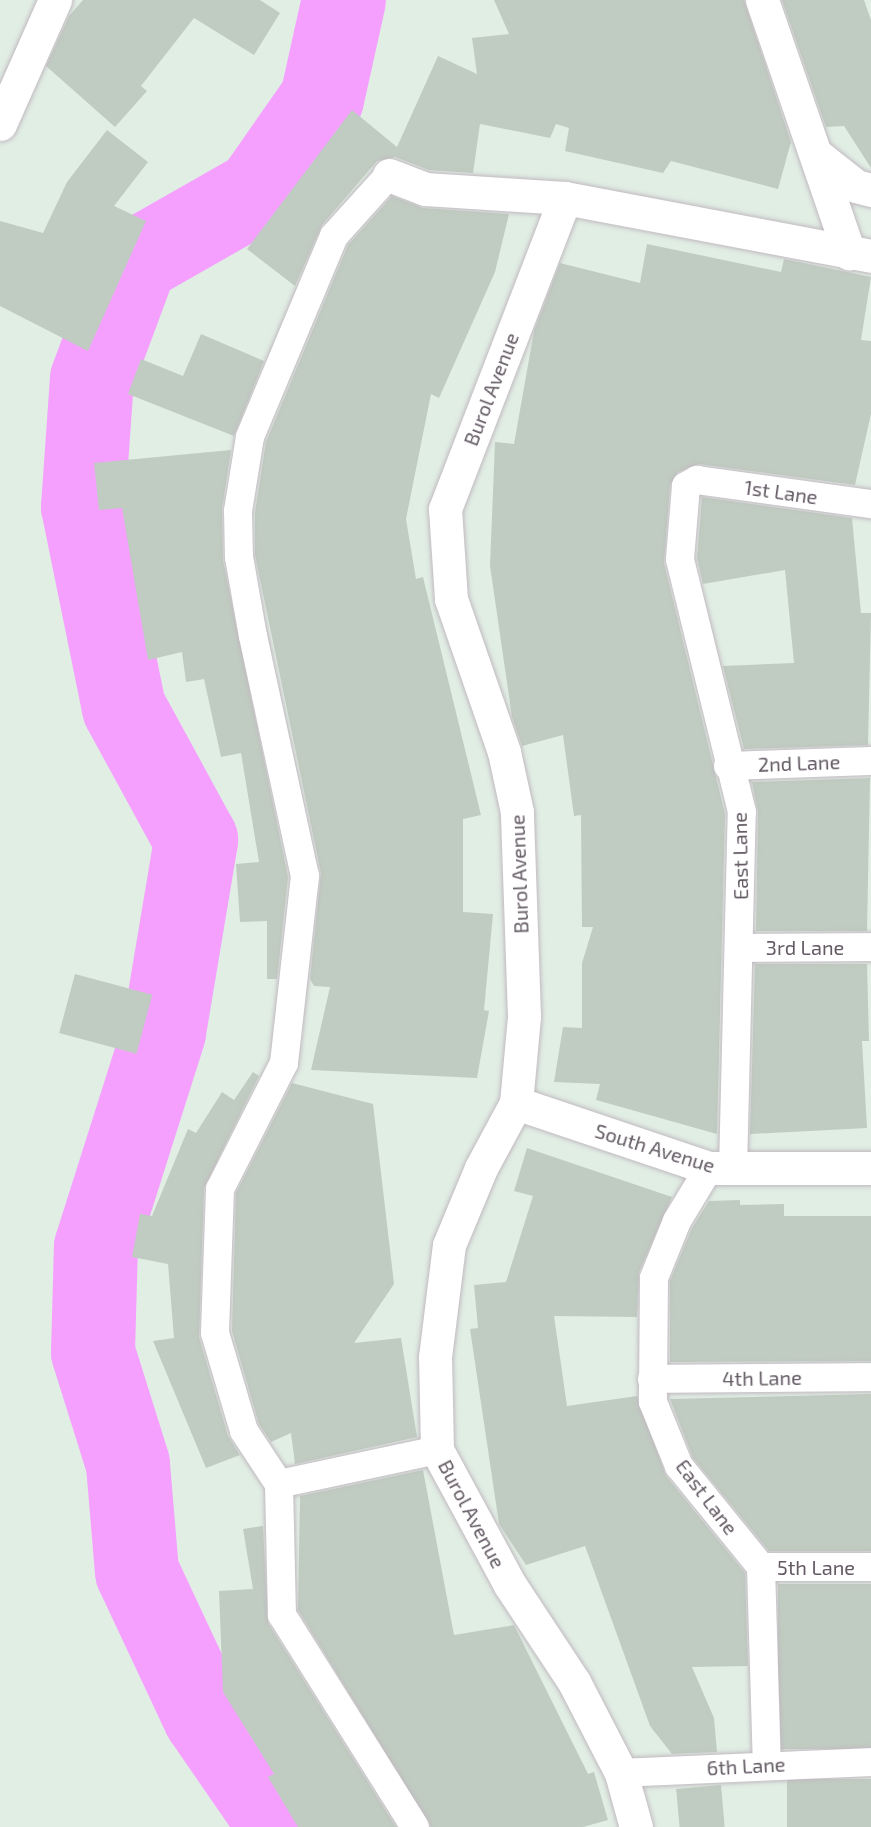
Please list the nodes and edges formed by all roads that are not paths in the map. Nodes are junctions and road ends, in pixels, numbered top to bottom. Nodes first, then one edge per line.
1 (55, 0) edge
2 (762, 0) edge
3 (0, 124) edge
4 (818, 156) junction
5 (389, 175) joint
6 (871, 190) edge
7 (565, 198) junction
8 (860, 255) edge
9 (692, 480) joint
10 (871, 504) edge
11 (871, 761) edge
12 (728, 766) junction
13 (871, 947) edge
14 (740, 948) junction
15 (516, 1103) junction
16 (871, 1167) edge
17 (721, 1169) junction
18 (871, 1377) edge
19 (652, 1379) junction
20 (437, 1450) junction
21 (279, 1484) junction
22 (761, 1567) junction
23 (871, 1567) edge
24 (871, 1762) edge
25 (767, 1764) junction
26 (621, 1773) junction
27 (415, 1827) edge
28 (636, 1827) edge

1 - 3 street
2 - 4 street
4 - 6 street
4 - 8 street
5 - 7 street
5 - 21 street
7 - 8 street
7 - 15 street, Burol Avenue
9 - 10 street, 1st Lane
9 - 12 street, East Lane
11 - 12 street, 2nd Lane
12 - 14 street, East Lane
13 - 14 street, 3rd Lane
14 - 17 street, East Lane
15 - 17 street, South Avenue
15 - 20 street, Burol Avenue
16 - 17 street, South Avenue
17 - 19 street, East Lane
18 - 19 street, 4th Lane
19 - 22 street, East Lane
20 - 21 street
20 - 26 street, Burol Avenue
21 - 27 street
22 - 23 street, 5th Lane
22 - 25 street
24 - 25 street, 6th Lane
25 - 26 street, 6th Lane
26 - 28 street, Burol Avenue

